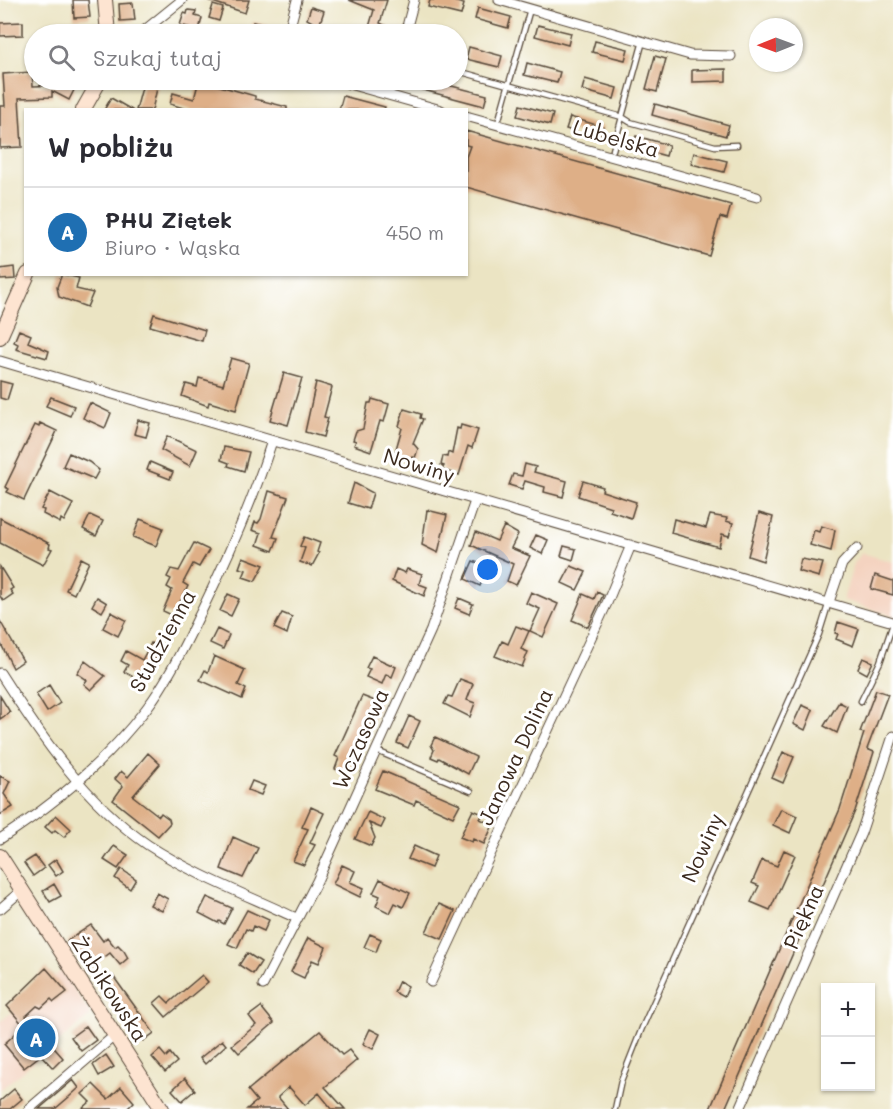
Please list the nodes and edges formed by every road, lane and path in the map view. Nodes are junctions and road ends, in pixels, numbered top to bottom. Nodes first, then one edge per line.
1 (105, 0) edge
2 (182, 0) edge
3 (297, 0) edge
4 (414, 0) edge
5 (499, 0) edge
6 (530, 9) junction
7 (107, 24) edge
8 (152, 24) edge
9 (291, 24) edge
10 (408, 24) edge
11 (643, 41) junction
12 (731, 56) dead end
13 (468, 74) edge
14 (508, 85) junction
15 (94, 90) edge
16 (370, 90) edge
17 (389, 90) edge
18 (388, 95) junction
19 (84, 108) edge
20 (434, 108) edge
21 (622, 117) junction
22 (468, 118) edge
23 (499, 119) dead end
24 (737, 145) dead end
25 (613, 150) dead end
26 (757, 197) dead end
27 (27, 276) edge
28 (0, 337) edge
29 (0, 361) edge
30 (272, 441) junction
31 (475, 501) junction
32 (631, 545) junction
33 (856, 548) dead end
34 (829, 603) junction
35 (893, 623) edge
36 (0, 674) edge
37 (861, 701) dead end
38 (893, 736) edge
39 (376, 751) junction
40 (77, 781) junction
41 (471, 791) dead end
42 (0, 839) edge
43 (0, 856) edge
44 (21, 891) junction
45 (0, 909) edge
46 (296, 918) junction
47 (431, 982) dead end
48 (263, 985) dead end
49 (114, 1036) junction
50 (29, 1109) edge
51 (162, 1109) edge
52 (615, 1109) edge
53 (740, 1109) edge

1 - 7 street
2 - 8 street
3 - 9 street
4 - 10 street
5 - 6 street
6 - 11 street
6 - 14 lane
11 - 12 street
11 - 21 lane
13 - 14 lane
14 - 21 lane
14 - 23 lane
15 - 19 street
16 - 18 street
17 - 18 street
18 - 20 street
21 - 24 lane
21 - 25 lane
22 - 26 street, Lubelska
27 - 28 street
29 - 30 street, Nowiny
30 - 31 street, Nowiny
30 - 40 street, Studzienna
31 - 32 street, Nowiny
31 - 39 street, Wczasowa
32 - 34 street, Nowiny
32 - 47 street, Janowa Dolina
33 - 34 street
34 - 35 street, Nowiny
34 - 52 lane, Nowiny
35 - 37 lane
36 - 40 street
38 - 53 street, Piękna
39 - 41 lane
39 - 46 street, Wczasowa
40 - 42 street, Studzienna
40 - 46 street
43 - 44 street, Żabikowska
44 - 45 street
44 - 49 street, Żabikowska
46 - 48 street, Wczasowa
49 - 50 street
49 - 51 street, Żabikowska

